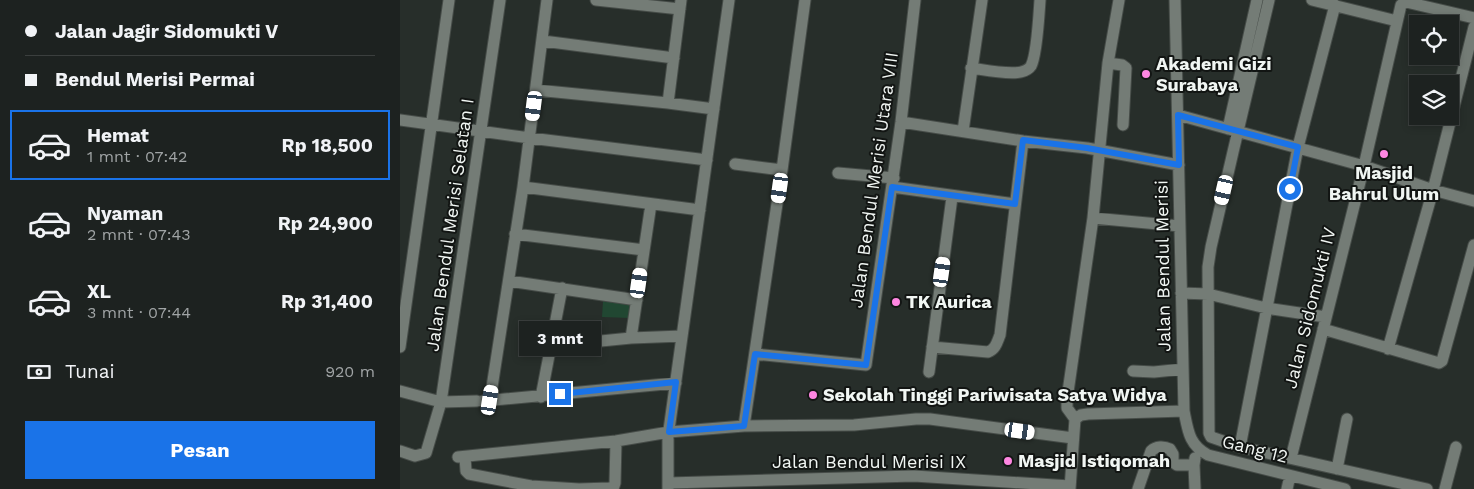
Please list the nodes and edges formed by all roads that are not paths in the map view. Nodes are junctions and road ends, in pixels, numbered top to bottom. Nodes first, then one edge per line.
1 (449, 0) edge
2 (500, 0) edge
3 (547, 0) edge
4 (597, 0) edge
5 (729, 0) edge
6 (805, 0) edge
7 (915, 0) edge
8 (982, 0) edge
9 (1040, 0) edge
10 (1119, 0) edge
11 (1175, 0) edge
12 (1257, 0) edge
13 (1269, 0) edge
14 (1312, 0) edge
15 (681, 4) edge
16 (1335, 5) junction
17 (1474, 18) edge
18 (1397, 21) junction
19 (1474, 27) edge
20 (543, 41) junction
21 (674, 58) junction
22 (1108, 63) junction
23 (971, 68) junction
24 (536, 90) junction
25 (668, 103) junction
26 (714, 109) junction
27 (1178, 115) junction
28 (400, 120) edge
29 (901, 122) junction
30 (432, 125) junction
31 (1123, 125) dead end
32 (1233, 130) junction
33 (963, 131) junction
34 (481, 132) junction
35 (530, 138) junction
36 (1023, 140) junction
37 (1298, 147) junction
38 (1100, 150) junction
39 (707, 160) junction
40 (735, 164) dead end
41 (1179, 165) junction
42 (1364, 166) junction
43 (782, 170) junction
44 (838, 173) dead end
45 (893, 183) junction
46 (523, 187) junction
47 (1433, 190) junction
48 (952, 197) junction
49 (1474, 201) edge
50 (651, 204) junction
51 (1015, 204) junction
52 (700, 210) junction
53 (1093, 218) junction
54 (1180, 226) junction
55 (515, 234) junction
56 (1474, 244) edge
57 (644, 250) junction
58 (508, 281) junction
59 (562, 288) junction
60 (1182, 293) junction
61 (1204, 294) junction
62 (637, 300) junction
63 (1266, 308) junction
64 (1326, 317) junction
65 (1323, 329) junction
66 (682, 336) junction
67 (631, 338) junction
68 (550, 346) junction
69 (400, 347) edge
70 (932, 347) junction
71 (1388, 349) junction
72 (755, 354) junction
73 (1183, 369) junction
74 (1133, 371) dead end
75 (929, 372) dead end
76 (676, 382) junction
77 (400, 391) edge
78 (541, 397) junction
79 (483, 401) junction
80 (441, 402) junction
81 (1184, 411) junction
82 (1075, 419) junction
83 (1347, 419) dead end
84 (744, 426) junction
85 (1073, 438) junction
86 (668, 439) junction
87 (616, 441) junction
88 (1456, 447) dead end
89 (1240, 448) junction
90 (1198, 449) junction
91 (400, 451) edge
92 (1291, 458) junction
93 (1194, 465) junction
94 (1332, 468) junction
95 (1290, 476) junction
96 (853, 477) junction
97 (1324, 484) junction
98 (668, 486) edge
99 (1070, 488) edge
100 (852, 489) edge
101 (1138, 489) edge
102 (1195, 489) edge
103 (1287, 489) edge
104 (1345, 489) edge
105 (1427, 489) edge
106 (1445, 489) edge

1 - 30 street
2 - 34 street, Jalan Bendul Merisi Selatan I
3 - 20 street
4 - 15 street
5 - 26 street
6 - 43 street
7 - 29 street, Jalan Bendul Merisi Utara VIII
8 - 23 street
9 - 23 street
10 - 22 street
11 - 27 street, Jalan Bendul Merisi
12 - 32 street
13 - 32 street
14 - 16 street
15 - 21 street
16 - 18 street
16 - 37 street
17 - 18 street, Jalan Sidomukti IV
18 - 42 street, Jalan Sidomukti IV
19 - 47 street
20 - 21 street
20 - 24 street
21 - 25 street
22 - 31 street
22 - 38 street
23 - 33 street
24 - 25 street
24 - 35 street
25 - 26 street
26 - 39 street
27 - 32 street
27 - 41 street, Jalan Bendul Merisi
28 - 30 street
29 - 33 street
29 - 45 street, Jalan Bendul Merisi Utara VIII
30 - 34 street
30 - 69 street
32 - 37 street
32 - 61 street
33 - 36 street
34 - 35 street
34 - 80 street, Jalan Bendul Merisi Selatan I
35 - 39 street
35 - 46 street
36 - 38 street
36 - 51 street
37 - 42 street
37 - 63 street
38 - 41 street
38 - 53 street
39 - 52 street
40 - 43 street
41 - 54 street, Jalan Bendul Merisi
42 - 47 street
42 - 64 street, Jalan Sidomukti IV
43 - 72 street
44 - 45 street
45 - 48 street
45 - 72 street, Jalan Bendul Merisi Utara VIII
46 - 50 street
46 - 55 street
47 - 49 street
47 - 71 street
48 - 51 street
48 - 70 street
50 - 52 street
50 - 57 street
51 - 70 street
52 - 66 street
53 - 54 street
53 - 82 street
54 - 60 street, Jalan Bendul Merisi
55 - 57 street
55 - 58 street
56 - 71 street
57 - 62 street
58 - 59 street
58 - 79 street
59 - 62 street
59 - 68 street
60 - 61 street
60 - 73 street, Jalan Bendul Merisi
61 - 63 street
61 - 89 street
62 - 67 street
63 - 64 street
63 - 89 street
64 - 65 street, Jalan Sidomukti IV
65 - 71 street
65 - 92 street, Jalan Sidomukti IV
66 - 67 street
66 - 76 street
67 - 68 street
68 - 78 street
70 - 75 street
72 - 84 street
73 - 74 street
73 - 81 street, Jalan Bendul Merisi
76 - 78 street
76 - 86 street
77 - 80 street
78 - 79 street
79 - 80 street
80 - 91 street, Jalan Bendul Merisi Selatan I
81 - 82 street
81 - 90 street, Gang 12
82 - 85 street
83 - 94 street
84 - 85 street
84 - 86 street
85 - 99 street
86 - 87 street
86 - 98 street
87 - 87 street
88 - 106 street
89 - 92 street
90 - 93 street
90 - 95 street, Gang 12
92 - 94 street
93 - 101 street
93 - 102 street
94 - 97 street
94 - 105 street
95 - 97 street, Gang 12
95 - 103 street
96 - 98 street, Jalan Bendul Merisi IX
96 - 99 street, Jalan Bendul Merisi IX
96 - 100 street
97 - 104 street, Gang 12

